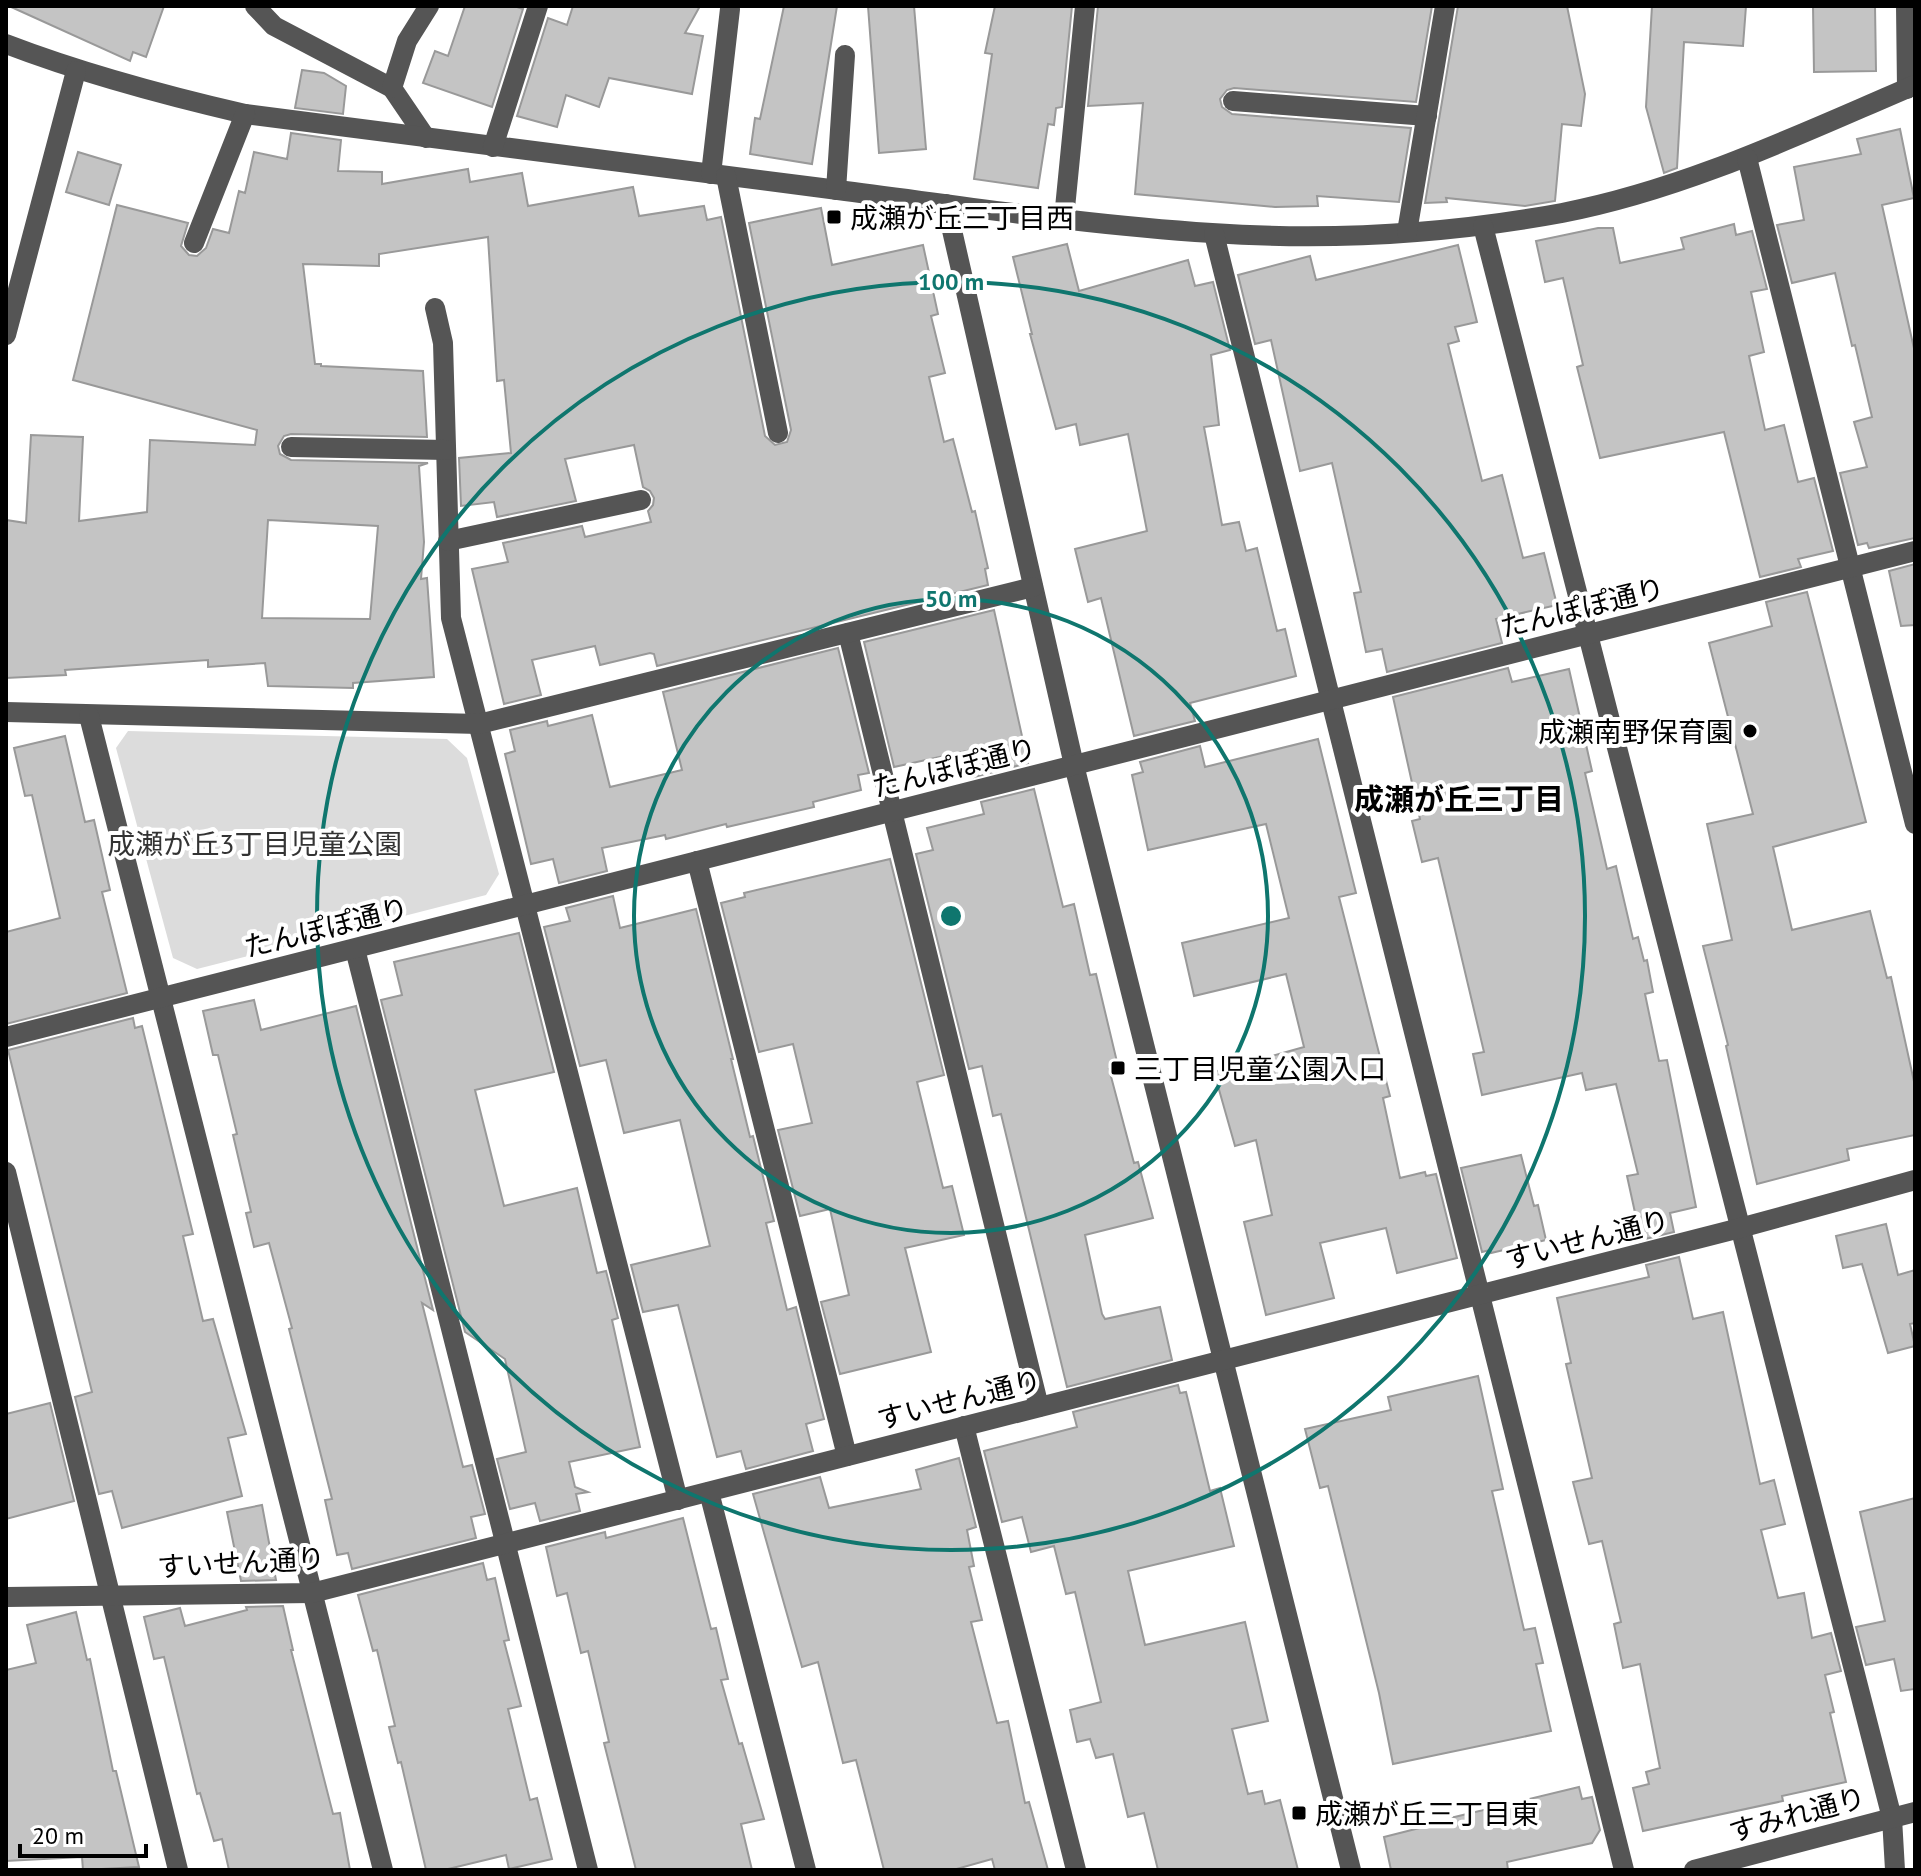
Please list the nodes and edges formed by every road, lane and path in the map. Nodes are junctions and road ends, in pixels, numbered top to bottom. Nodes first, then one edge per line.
1 (255, 6) edge
2 (429, 6) edge
3 (538, 6) edge
4 (1085, 6) edge
5 (1445, 6) edge
6 (1906, 6) edge
7 (730, 9) dead end
8 (6, 44) edge
9 (845, 55) dead end
10 (76, 71) junction
11 (1911, 87) edge
12 (392, 88) junction
13 (1233, 101) dead end
14 (245, 114) junction
15 (1427, 116) junction
16 (426, 138) junction
17 (493, 147) junction
18 (1747, 158) junction
19 (718, 175) junction
20 (836, 190) junction
21 (946, 204) junction
22 (1064, 218) junction
23 (1483, 226) junction
24 (1407, 232) junction
25 (1214, 234) junction
26 (194, 243) dead end
27 (435, 308) dead end
28 (6, 335) edge
29 (778, 433) dead end
30 (291, 447) dead end
31 (446, 450) junction
32 (641, 500) dead end
33 (448, 541) junction
34 (1915, 551) edge
35 (1850, 567) junction
36 (1033, 587) junction
37 (848, 633) junction
38 (1588, 634) junction
39 (1331, 700) junction
40 (6, 712) edge
41 (89, 716) junction
42 (479, 724) junction
43 (1074, 765) junction
44 (892, 812) junction
45 (1915, 824) edge
46 (697, 861) junction
47 (524, 905) junction
48 (355, 949) junction
49 (161, 998) junction
50 (6, 1037) edge
51 (6, 1172) edge
52 (1915, 1180) edge
53 (1740, 1228) junction
54 (1479, 1295) junction
55 (1224, 1360) junction
56 (1039, 1407) junction
57 (964, 1426) junction
58 (847, 1456) junction
59 (709, 1492) junction
60 (678, 1500) junction
61 (505, 1544) junction
62 (312, 1593) junction
63 (112, 1595) junction
64 (6, 1597) edge
65 (1915, 1812) edge
66 (1892, 1818) junction
67 (178, 1870) edge
68 (383, 1870) edge
69 (588, 1870) edge
70 (806, 1870) edge
71 (1076, 1870) edge
72 (1351, 1870) edge
73 (1624, 1870) edge
74 (1694, 1870) edge
75 (1895, 1870) edge

1 - 12 street
2 - 12 street
3 - 17 street
4 - 22 street
5 - 15 street
6 - 11 street
7 - 19 street
8 - 10 street
9 - 20 street
10 - 14 street
10 - 28 street
11 - 18 street
12 - 16 street
13 - 15 street
14 - 16 street
14 - 26 street
15 - 24 street
16 - 17 street
17 - 19 street
18 - 23 street
18 - 35 street
19 - 20 street
19 - 29 street
20 - 21 street
21 - 22 street
21 - 36 street
22 - 25 street
23 - 24 street
23 - 38 street
24 - 25 street
25 - 39 street
27 - 31 street
30 - 31 street
31 - 33 street
32 - 33 street
33 - 42 street
34 - 35 street, たんぽぽ通り
35 - 38 street, たんぽぽ通り
35 - 45 street
36 - 37 street
36 - 43 street
37 - 42 street
37 - 44 street
38 - 39 street, たんぽぽ通り
38 - 53 street
39 - 43 street, たんぽぽ通り
39 - 54 street
40 - 41 street
41 - 42 street
41 - 49 street
42 - 47 street
43 - 44 street, たんぽぽ通り
43 - 55 street
44 - 46 street, たんぽぽ通り
44 - 56 street
46 - 47 street, たんぽぽ通り
46 - 58 street
47 - 48 street, たんぽぽ通り
47 - 60 street
48 - 49 street, たんぽぽ通り
48 - 61 street
49 - 50 street, たんぽぽ通り
49 - 62 street
51 - 63 street
52 - 53 street, すいせん通り
53 - 54 street, すいせん通り
53 - 66 street
54 - 55 street, すいせん通り
54 - 73 street
55 - 56 street, すいせん通り
55 - 72 street
56 - 57 street, すいせん通り
57 - 58 street, すいせん通り
57 - 71 street
58 - 59 street, すいせん通り
59 - 60 street, すいせん通り
59 - 70 street
60 - 61 street, すいせん通り
61 - 62 street, すいせん通り
61 - 69 street
62 - 63 street, すいせん通り
62 - 68 street
63 - 64 street, すいせん通り
63 - 67 street
65 - 66 street, すみれ通り
66 - 74 street, すみれ通り
66 - 75 street

